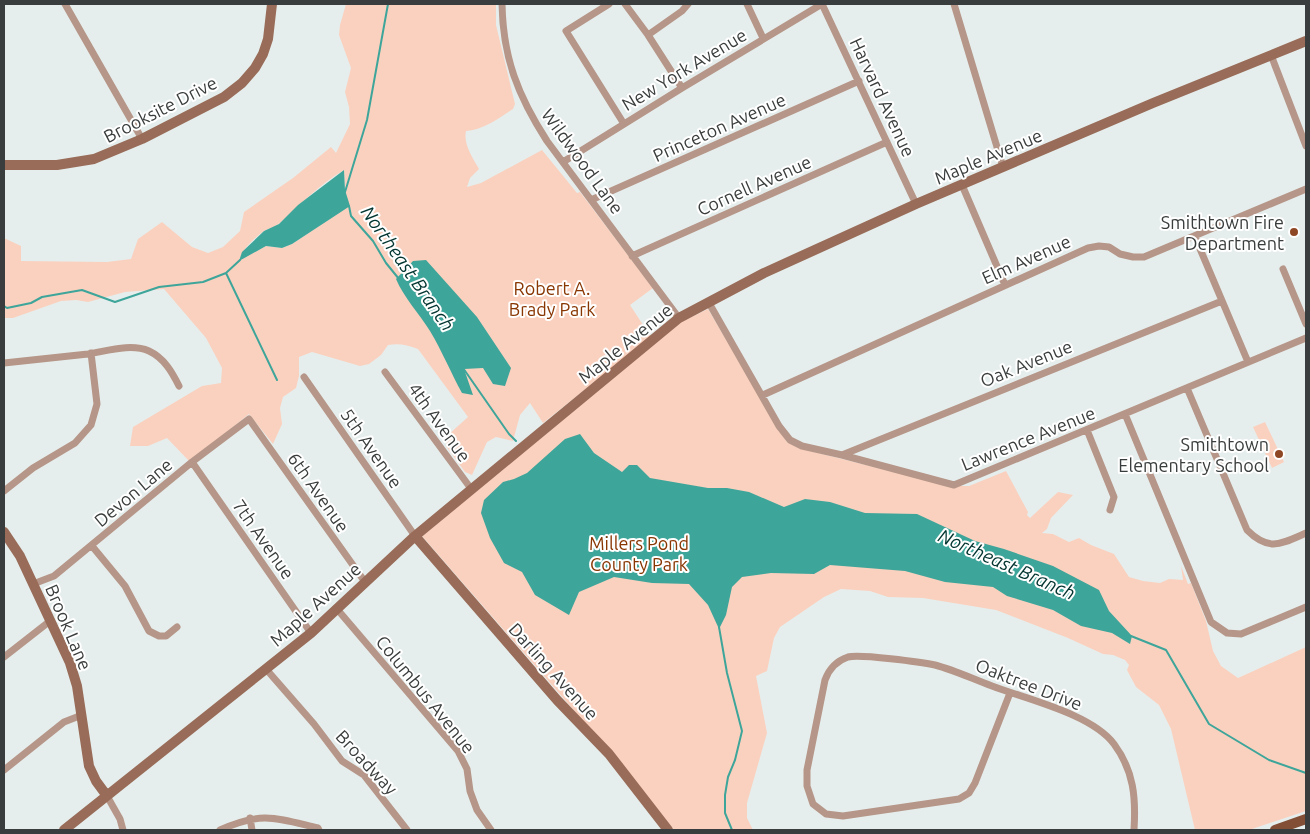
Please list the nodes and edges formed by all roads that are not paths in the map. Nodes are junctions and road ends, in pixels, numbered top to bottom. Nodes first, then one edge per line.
1 (65, 4) edge
2 (272, 4) edge
3 (502, 4) edge
4 (609, 4) edge
5 (625, 4) edge
6 (688, 4) edge
7 (746, 4) edge
8 (822, 4) edge
9 (954, 4) edge
10 (648, 35) junction
11 (764, 38) junction
12 (1306, 41) edge
13 (1271, 55) junction
14 (859, 81) junction
15 (682, 88) junction
16 (624, 124) junction
17 (142, 139) junction
18 (887, 142) junction
19 (1306, 146) edge
20 (564, 162) junction
21 (4, 165) edge
22 (1003, 166) junction
23 (962, 185) junction
24 (1306, 189) edge
25 (591, 200) junction
26 (916, 204) junction
27 (1195, 237) junction
28 (632, 256) junction
29 (1283, 269) dead end
30 (1005, 285) junction
31 (1222, 300) junction
32 (709, 303) junction
33 (679, 318) junction
34 (1306, 324) edge
35 (1306, 338) edge
36 (91, 353) junction
37 (1248, 362) junction
38 (4, 363) edge
39 (385, 372) dead end
40 (304, 377) dead end
41 (179, 386) dead end
42 (1188, 388) junction
43 (763, 395) junction
44 (1125, 414) junction
45 (249, 419) joint
46 (1086, 430) junction
47 (842, 455) junction
48 (192, 462) junction
49 (472, 490) junction
50 (4, 491) edge
51 (1110, 510) dead end
52 (4, 532) edge
53 (1306, 532) edge
54 (415, 536) junction
55 (7, 543) edge
56 (92, 546) junction
57 (365, 582) junction
58 (33, 584) junction
59 (1306, 606) edge
60 (337, 609) junction
61 (50, 621) junction
62 (177, 626) dead end
63 (311, 633) junction
64 (4, 657) edge
65 (266, 669) junction
66 (1010, 693) junction
67 (82, 715) junction
68 (4, 770) edge
69 (107, 796) junction
70 (250, 818) junction
71 (1306, 819) edge
72 (64, 830) edge
73 (123, 830) edge
74 (220, 830) edge
75 (252, 830) edge
76 (319, 830) edge
77 (407, 830) edge
78 (491, 830) edge
79 (668, 830) edge
80 (1134, 830) edge
81 (1275, 830) edge

1 - 17 street
2 - 17 main road, Brooksite Drive
3 - 20 street, Wildwood Lane
4 - 16 street
5 - 10 street
6 - 10 street
7 - 11 street
8 - 11 street, New York Avenue
8 - 14 street, Harvard Avenue
9 - 22 street
10 - 15 street
11 - 15 street, New York Avenue
12 - 13 main road, Maple Avenue
13 - 19 street
13 - 22 main road, Maple Avenue
14 - 18 street, Harvard Avenue
14 - 25 street, Princeton Avenue
15 - 16 street, New York Avenue
16 - 20 street, New York Avenue
17 - 21 main road, Brooksite Drive
18 - 26 street, Harvard Avenue
18 - 28 street, Cornell Avenue
20 - 25 street, Wildwood Lane
22 - 23 main road, Maple Avenue
23 - 26 main road, Maple Avenue
23 - 30 street
24 - 27 street, Elm Avenue
25 - 28 street, Wildwood Lane
26 - 32 main road, Maple Avenue
27 - 30 street, Elm Avenue
27 - 31 street
28 - 33 street, Wildwood Lane
29 - 34 street
30 - 43 street, Elm Avenue
31 - 37 street
31 - 47 street, Oak Avenue
32 - 33 main road, Maple Avenue
32 - 43 street, Lawrence Avenue
33 - 49 main road, Maple Avenue
35 - 37 street, Lawrence Avenue
36 - 38 street
36 - 41 street
36 - 50 street
37 - 42 street, Lawrence Avenue
39 - 49 street, 4th Avenue
40 - 54 street, 5th Avenue
42 - 44 street, Lawrence Avenue
42 - 53 street
43 - 47 street, Lawrence Avenue
44 - 46 street, Lawrence Avenue
44 - 59 street
45 - 48 street, Devon Lane
45 - 57 street, 6th Avenue
46 - 47 street, Lawrence Avenue
46 - 51 street
48 - 56 street, Devon Lane
48 - 63 street, 7th Avenue
49 - 54 main road, Maple Avenue
52 - 55 main road, Brook Lane
54 - 57 main road, Maple Avenue
54 - 79 main road, Darling Avenue
55 - 58 main road, Brook Lane
56 - 58 street, Devon Lane
56 - 62 street
57 - 60 main road, Maple Avenue
58 - 61 main road, Brook Lane
60 - 63 main road, Maple Avenue
60 - 78 street, Columbus Avenue
61 - 64 street
61 - 67 main road, Brook Lane
63 - 65 main road, Maple Avenue
65 - 69 main road, Maple Avenue
65 - 77 street, Broadway
66 - 66 street, Oaktree Drive
66 - 80 street, Oaktree Drive
67 - 68 street
67 - 69 main road, Brook Lane
69 - 72 main road, Maple Avenue
69 - 73 street
70 - 74 street
70 - 75 street
70 - 76 street
71 - 81 main road

